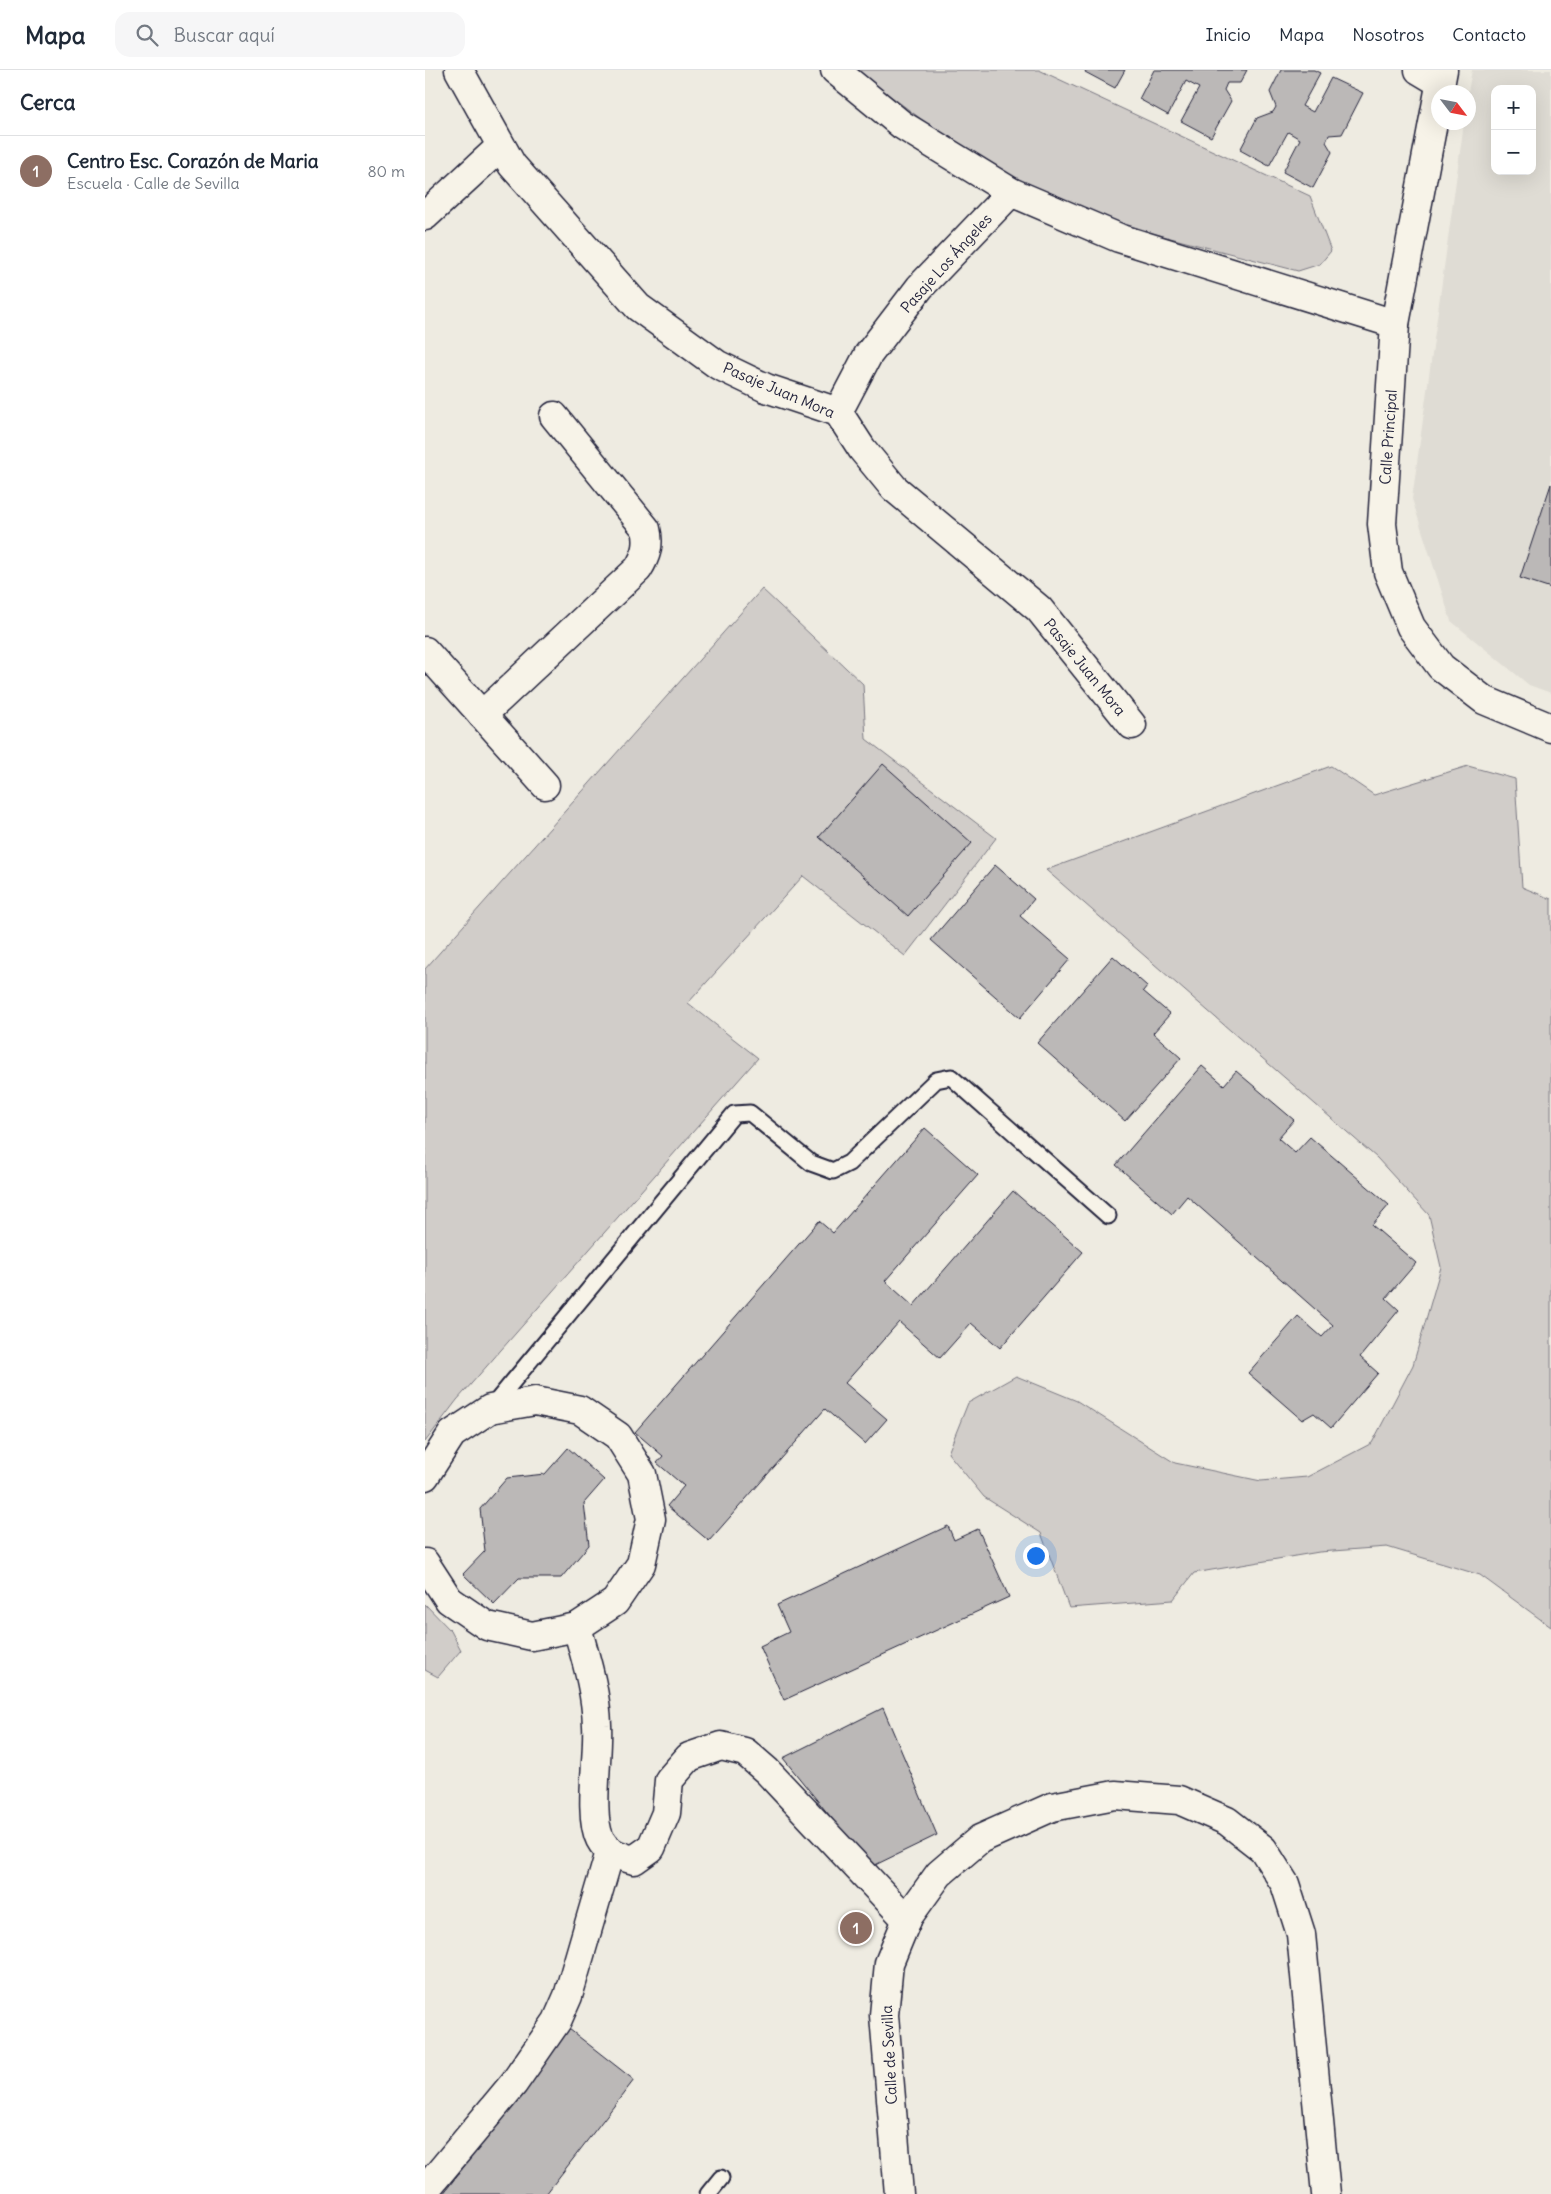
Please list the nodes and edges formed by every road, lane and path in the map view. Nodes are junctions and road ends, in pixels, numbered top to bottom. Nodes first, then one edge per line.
1 (459, 70) edge
2 (835, 70) edge
3 (1434, 74) edge
4 (500, 147) junction
5 (1011, 192) junction
6 (425, 216) edge
7 (1395, 324) junction
8 (838, 412) junction
9 (554, 416) dead end
10 (425, 651) edge
11 (482, 715) junction
12 (1132, 724) dead end
13 (1551, 728) edge
14 (545, 785) dead end
15 (1107, 1216) dead end
16 (490, 1409) junction
17 (425, 1476) edge
18 (425, 1563) edge
19 (577, 1627) junction
20 (610, 1852) junction
21 (907, 1920) junction
22 (721, 2178) dead end
23 (425, 2190) edge
24 (708, 2194) edge
25 (899, 2194) edge
26 (1326, 2194) edge

1 - 4 street, Pasaje Juan Mora
2 - 5 street
3 - 7 street, Calle Principal
4 - 6 street
4 - 8 street, Pasaje Juan Mora
5 - 7 street
5 - 8 street, Pasaje Los Ángeles
7 - 13 street, Calle Principal
8 - 12 street, Pasaje Juan Mora
9 - 11 street
10 - 11 street
11 - 14 street
15 - 16 lane
16 - 17 street
16 - 19 street
18 - 19 street
19 - 20 street
20 - 21 street
20 - 23 street
21 - 25 street, Calle de Sevilla
21 - 26 street, Calle de Sevilla
22 - 24 lane

